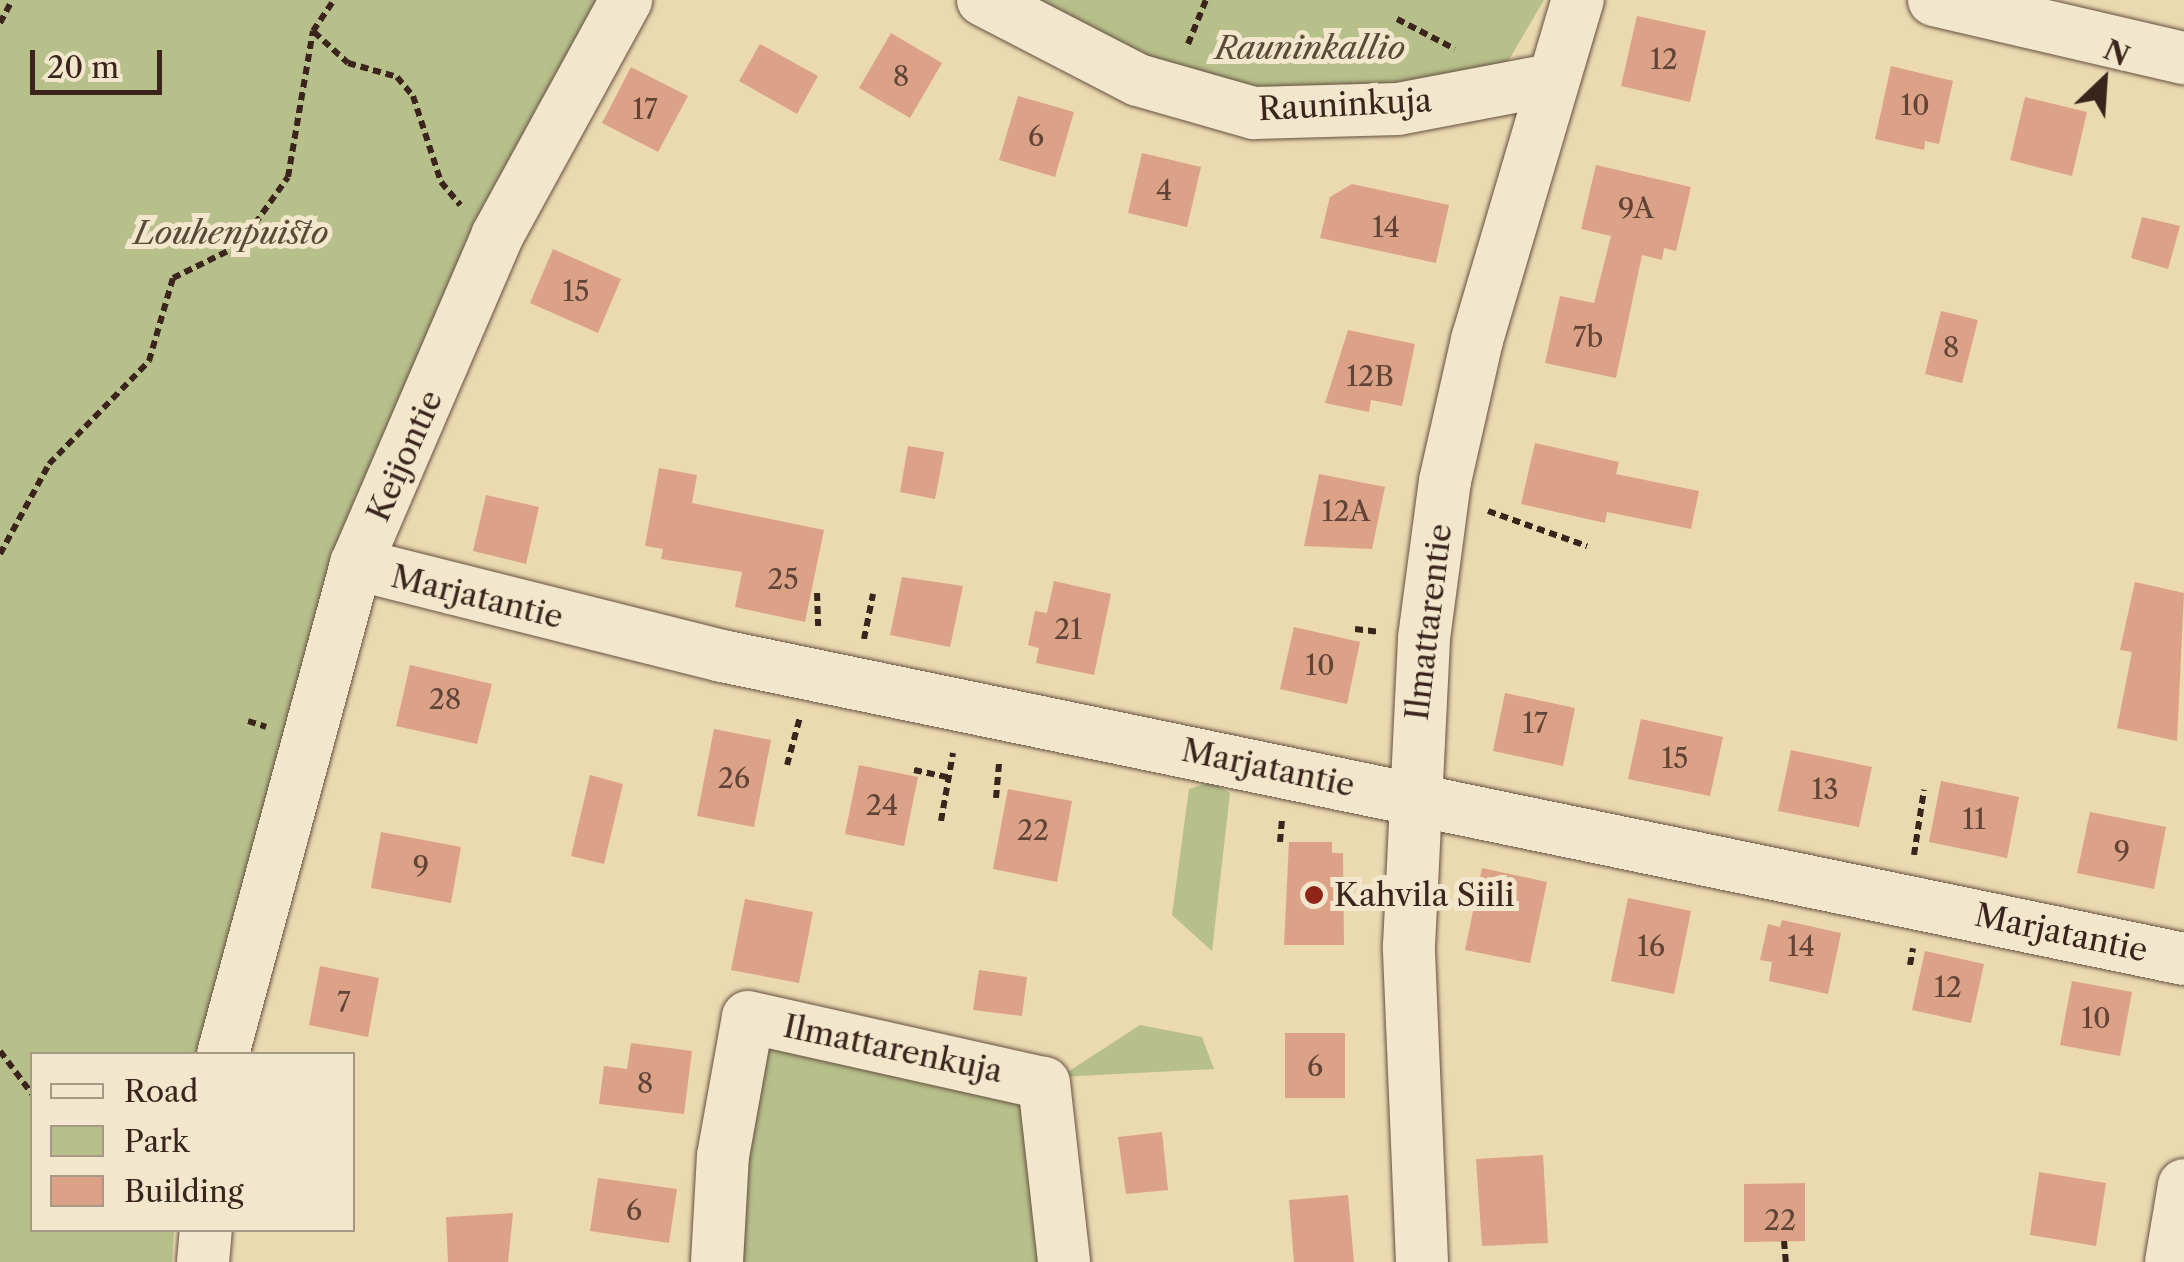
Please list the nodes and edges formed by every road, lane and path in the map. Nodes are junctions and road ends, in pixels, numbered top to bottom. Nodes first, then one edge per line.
1 (12, 0) edge
2 (334, 0) edge
3 (626, 0) edge
4 (983, 0) edge
5 (1578, 0) edge
6 (1934, 0) edge
7 (0, 22) edge
8 (313, 32) junction
9 (2184, 58) edge
10 (1550, 80) junction
11 (497, 236) junction
12 (1477, 507) dead end
13 (1586, 546) dead end
14 (0, 554) edge
15 (356, 564) junction
16 (817, 593) dead end
17 (820, 609) dead end
18 (958, 736) dead end
19 (1000, 744) dead end
20 (914, 770) dead end
21 (947, 778) junction
22 (1924, 790) dead end
23 (996, 798) dead end
24 (1413, 798) junction
25 (941, 821) dead end
26 (1906, 900) junction
27 (2184, 959) edge
28 (0, 1052) edge
29 (225, 1052) edge
30 (30, 1091) edge
31 (2184, 1185) edge
32 (206, 1232) edge
33 (1784, 1241) dead end
34 (203, 1262) edge
35 (718, 1262) edge
36 (1064, 1262) edge
37 (1422, 1262) edge
38 (1786, 1262) edge
39 (2171, 1262) edge

1 - 7 path
2 - 8 path
3 - 11 street, Keijontie
4 - 10 street, Rauninkuja
5 - 10 street, Ilmattarentie
6 - 9 street
8 - 11 path
8 - 14 path
10 - 24 street, Ilmattarentie
11 - 15 street, Keijontie
12 - 13 path
15 - 24 street, Marjatantie
15 - 29 street, Keijontie
16 - 17 path
18 - 21 path
19 - 23 path
20 - 21 path
21 - 25 path
22 - 26 path
24 - 26 street, Marjatantie
24 - 37 street, Ilmattarentie
26 - 27 street, Marjatantie
28 - 30 path
31 - 39 street
32 - 34 street
33 - 38 path
35 - 36 street, Ilmattarenkuja

